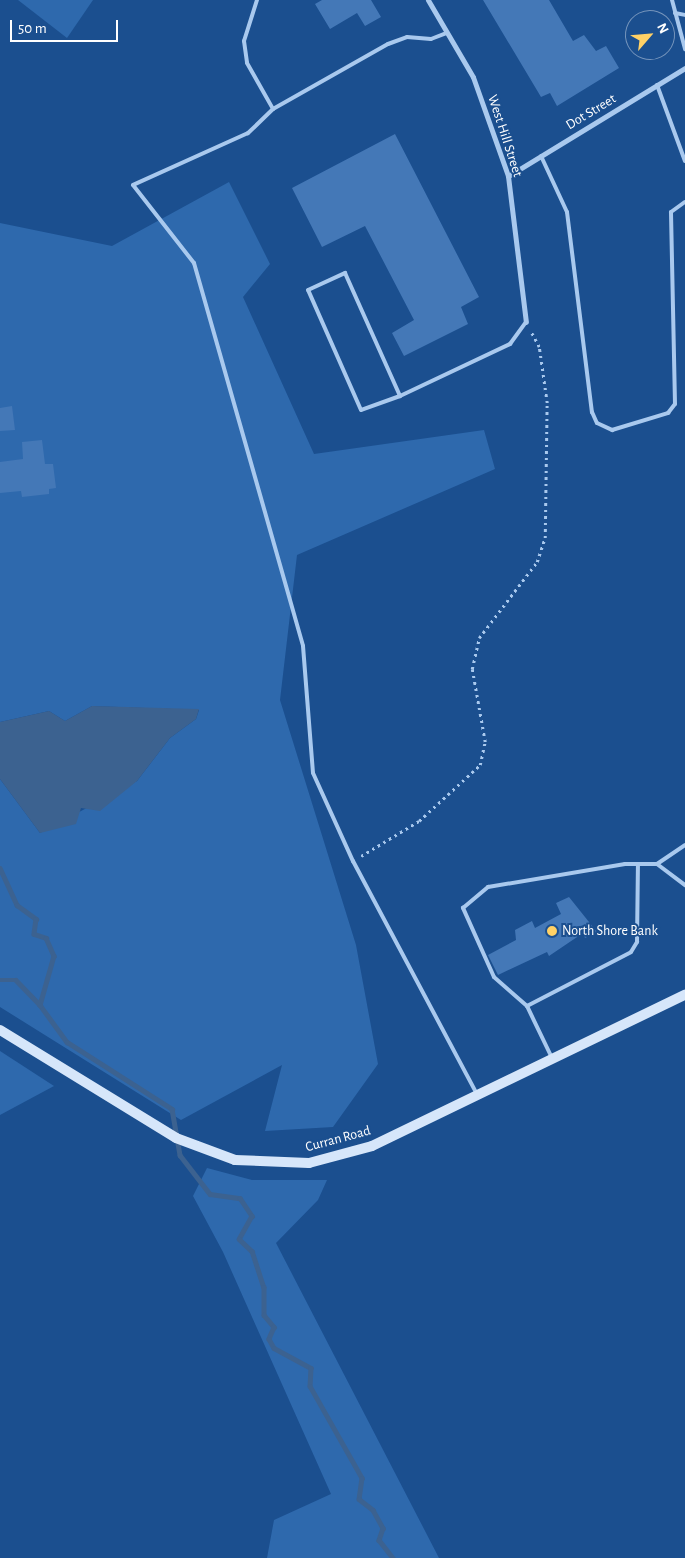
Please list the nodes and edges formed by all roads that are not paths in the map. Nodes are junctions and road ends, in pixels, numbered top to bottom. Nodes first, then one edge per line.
1 (257, 0) edge
2 (428, 0) edge
3 (675, 13) joint
4 (685, 15) edge
5 (447, 33) junction
6 (685, 49) edge
7 (685, 68) edge
8 (657, 85) junction
9 (273, 109) junction
10 (541, 156) junction
11 (685, 160) edge
12 (508, 176) junction
13 (685, 202) edge
14 (526, 322) joint
15 (400, 396) junction
16 (685, 845) edge
17 (638, 864) junction
18 (657, 864) junction
19 (685, 885) edge
20 (685, 994) edge
21 (527, 1006) junction
22 (0, 1030) edge
23 (552, 1058) junction
24 (477, 1094) junction

1 - 9 lane
2 - 5 street, West Hill Street
3 - 4 lane
3 - 6 lane
5 - 9 lane
5 - 12 street, West Hill Street
7 - 8 street, Dot Street
8 - 10 street, Dot Street
8 - 11 lane
9 - 24 lane
10 - 12 street, Dot Street
10 - 13 lane
12 - 14 street, West Hill Street
14 - 15 lane
15 - 15 lane
16 - 18 lane
17 - 18 lane
17 - 21 lane
17 - 21 lane
18 - 19 lane
20 - 23 street, Curran Road
21 - 23 lane
22 - 24 street, Curran Road
23 - 24 street, Curran Road

